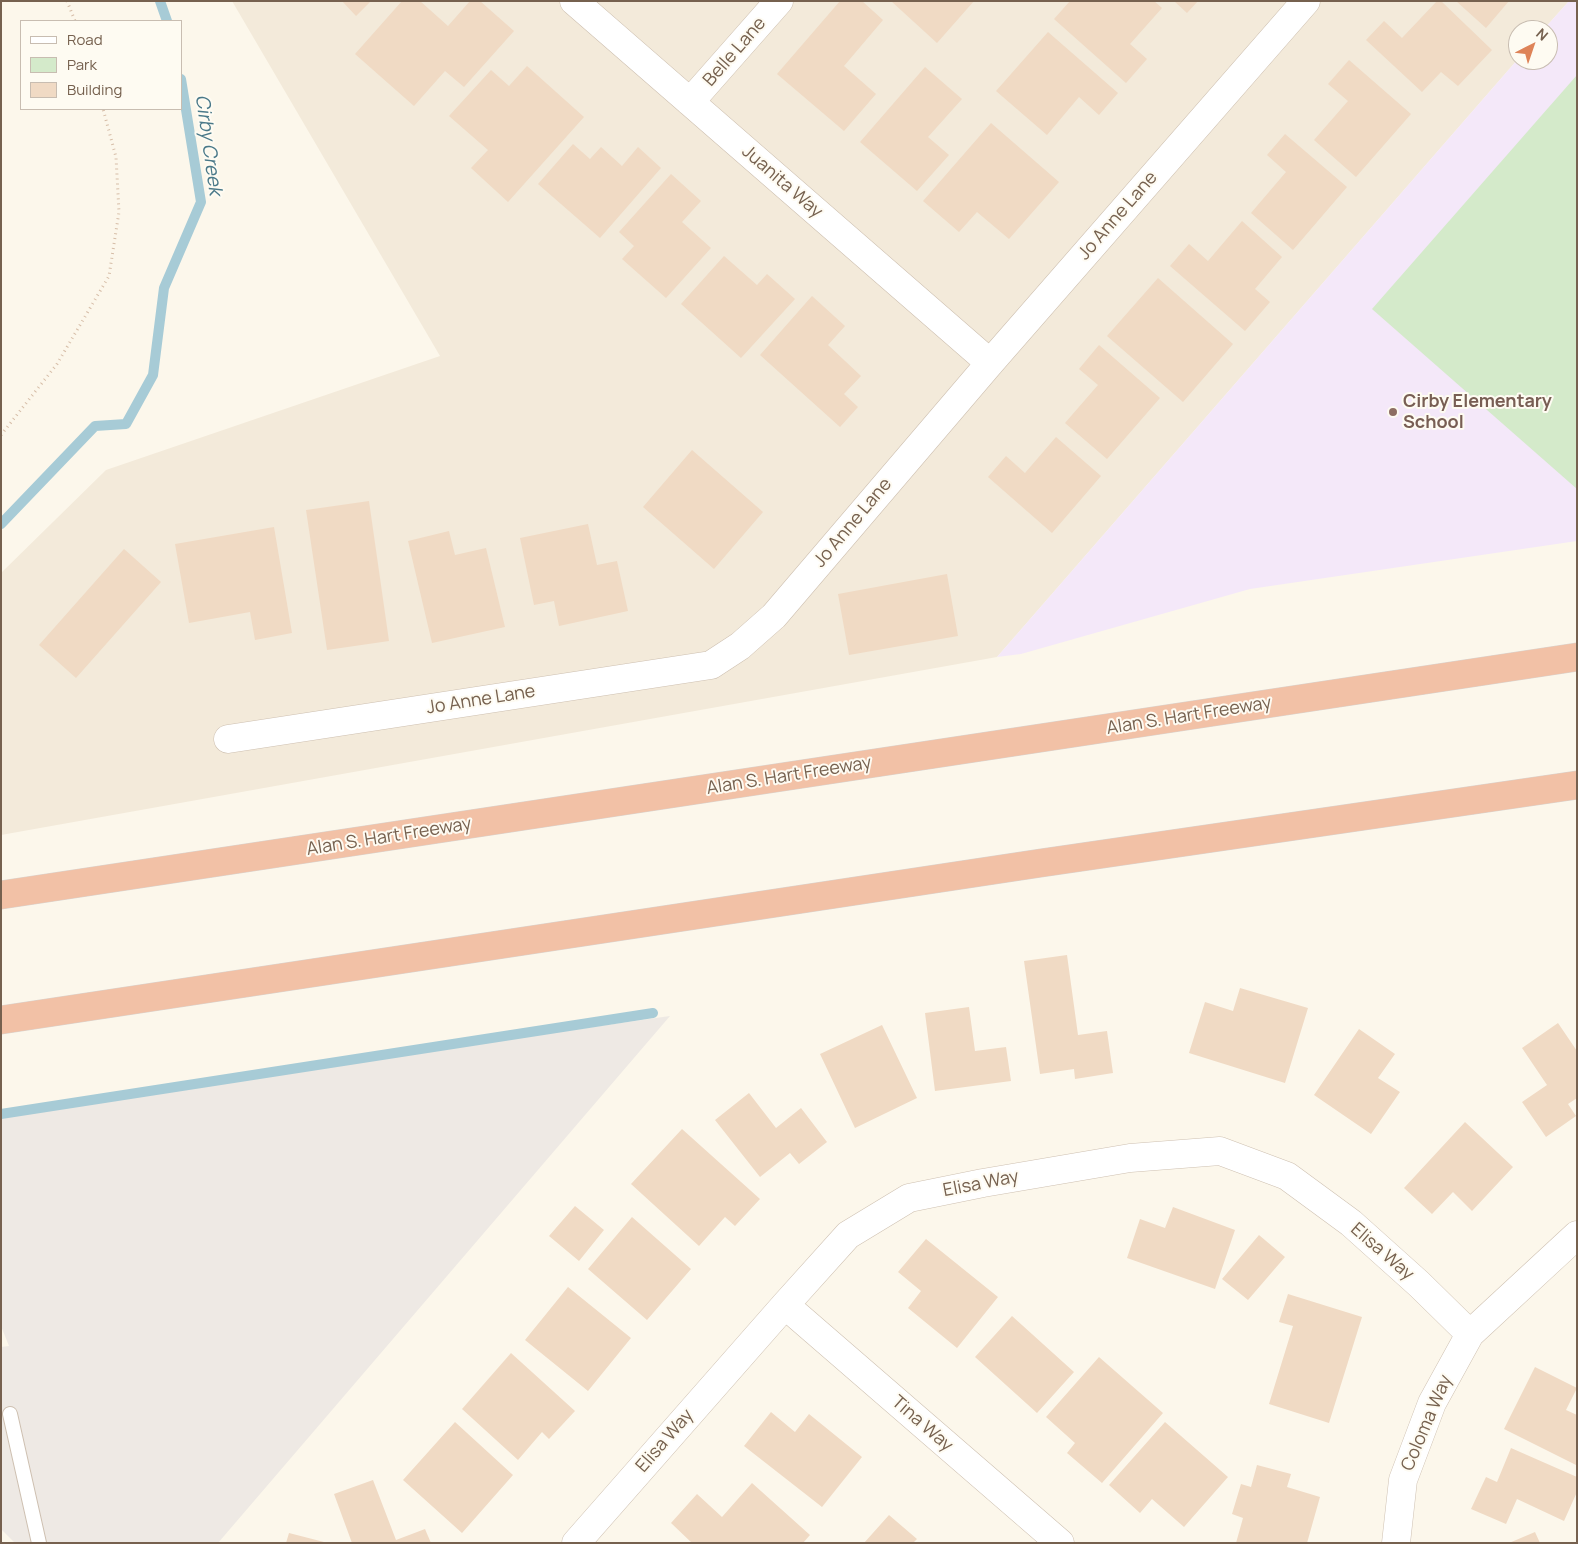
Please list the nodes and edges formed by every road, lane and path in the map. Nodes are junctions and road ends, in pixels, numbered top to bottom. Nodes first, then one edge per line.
1 (67, 1) edge
2 (574, 1) edge
3 (779, 1) edge
4 (1306, 1) edge
5 (75, 20) edge
6 (690, 102) junction
7 (103, 110) edge
8 (990, 363) junction
9 (1, 435) edge
10 (1577, 657) edge
11 (228, 739) dead end
12 (1577, 785) edge
13 (1, 895) edge
14 (1, 1020) edge
15 (1577, 1236) edge
16 (785, 1305) junction
17 (1470, 1334) junction
18 (10, 1414) dead end
19 (39, 1543) edge
20 (576, 1543) edge
21 (1060, 1543) edge
22 (1396, 1543) edge

1 - 5 path
2 - 6 street, Juanita Way
3 - 6 street, Belle Lane
4 - 8 street, Jo Anne Lane
6 - 8 street, Juanita Way
7 - 9 path
8 - 11 street, Jo Anne Lane
10 - 13 highway, Alan S. Hart Freeway
12 - 14 highway
15 - 17 street, Coloma Way
16 - 17 street, Elisa Way
16 - 20 street, Elisa Way
16 - 21 street, Tina Way
17 - 22 street, Coloma Way
18 - 19 lane

